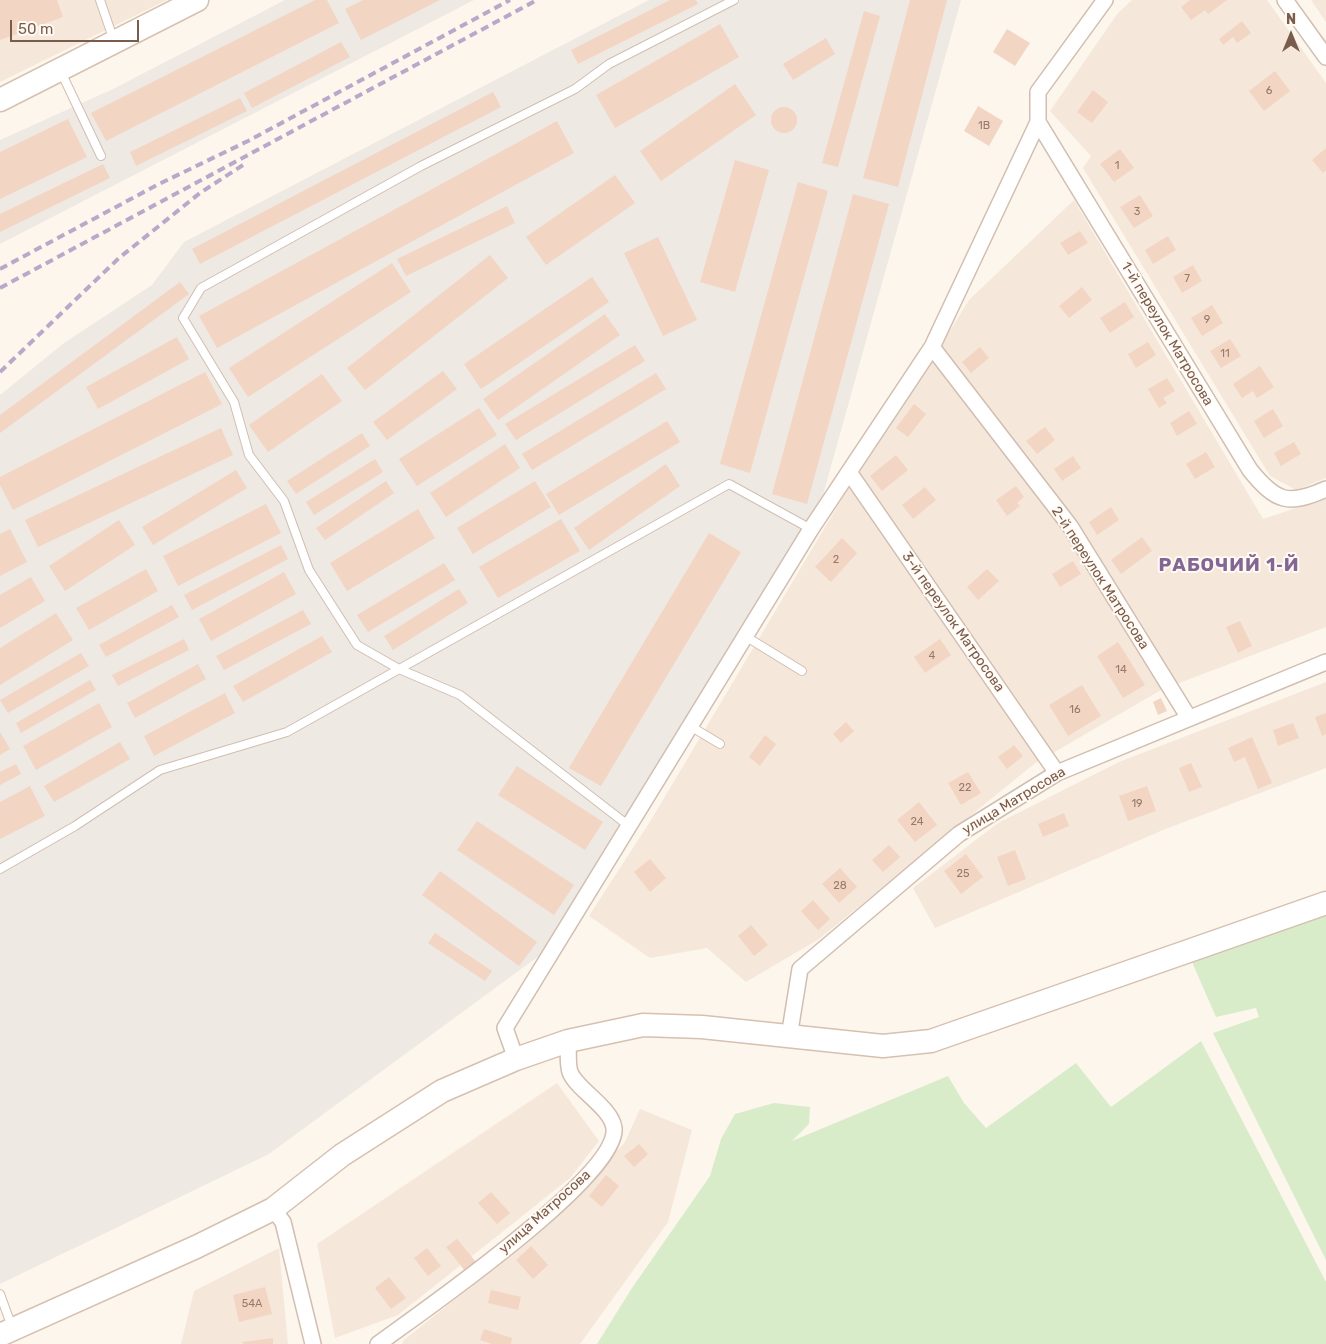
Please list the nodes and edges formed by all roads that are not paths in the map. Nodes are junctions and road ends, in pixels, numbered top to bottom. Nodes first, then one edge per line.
1 (100, 0) edge
2 (197, 0) edge
3 (734, 0) edge
4 (1105, 0) edge
5 (1285, 0) edge
6 (114, 43) junction
7 (1326, 57) edge
8 (60, 70) junction
9 (0, 100) edge
10 (1038, 122) junction
11 (101, 156) dead end
12 (932, 347) junction
13 (850, 472) junction
14 (1326, 488) edge
15 (811, 529) junction
16 (745, 636) junction
17 (1326, 662) edge
18 (400, 669) junction
19 (802, 671) dead end
20 (1189, 718) junction
21 (690, 726) junction
22 (720, 744) dead end
23 (1056, 773) junction
24 (629, 826) junction
25 (0, 869) edge
26 (1326, 903) edge
27 (789, 1037) junction
28 (568, 1041) junction
29 (516, 1059) junction
30 (273, 1209) junction
31 (0, 1294) edge
32 (7, 1332) edge
33 (313, 1344) edge
34 (378, 1344) edge

1 - 6 lane
2 - 6 main road
3 - 18 lane
4 - 10 street
5 - 7 street
6 - 8 main road
8 - 9 main road
8 - 11 lane
10 - 12 street
10 - 14 street, 1-й переулок Матросова
12 - 13 street
12 - 20 street, 2-й переулок Матросова
13 - 15 street
13 - 23 street, 3-й переулок Матросова
15 - 16 street
15 - 18 lane
16 - 19 lane
16 - 21 street
17 - 20 street, улица Матросова
18 - 24 lane
18 - 25 lane
20 - 23 street, улица Матросова
21 - 22 lane
21 - 24 street
23 - 27 street, улица Матросова
24 - 29 street
26 - 27 main road
27 - 28 main road
28 - 29 main road
28 - 34 street, улица Матросова
29 - 30 main road
30 - 32 main road
30 - 33 street
31 - 32 lane

